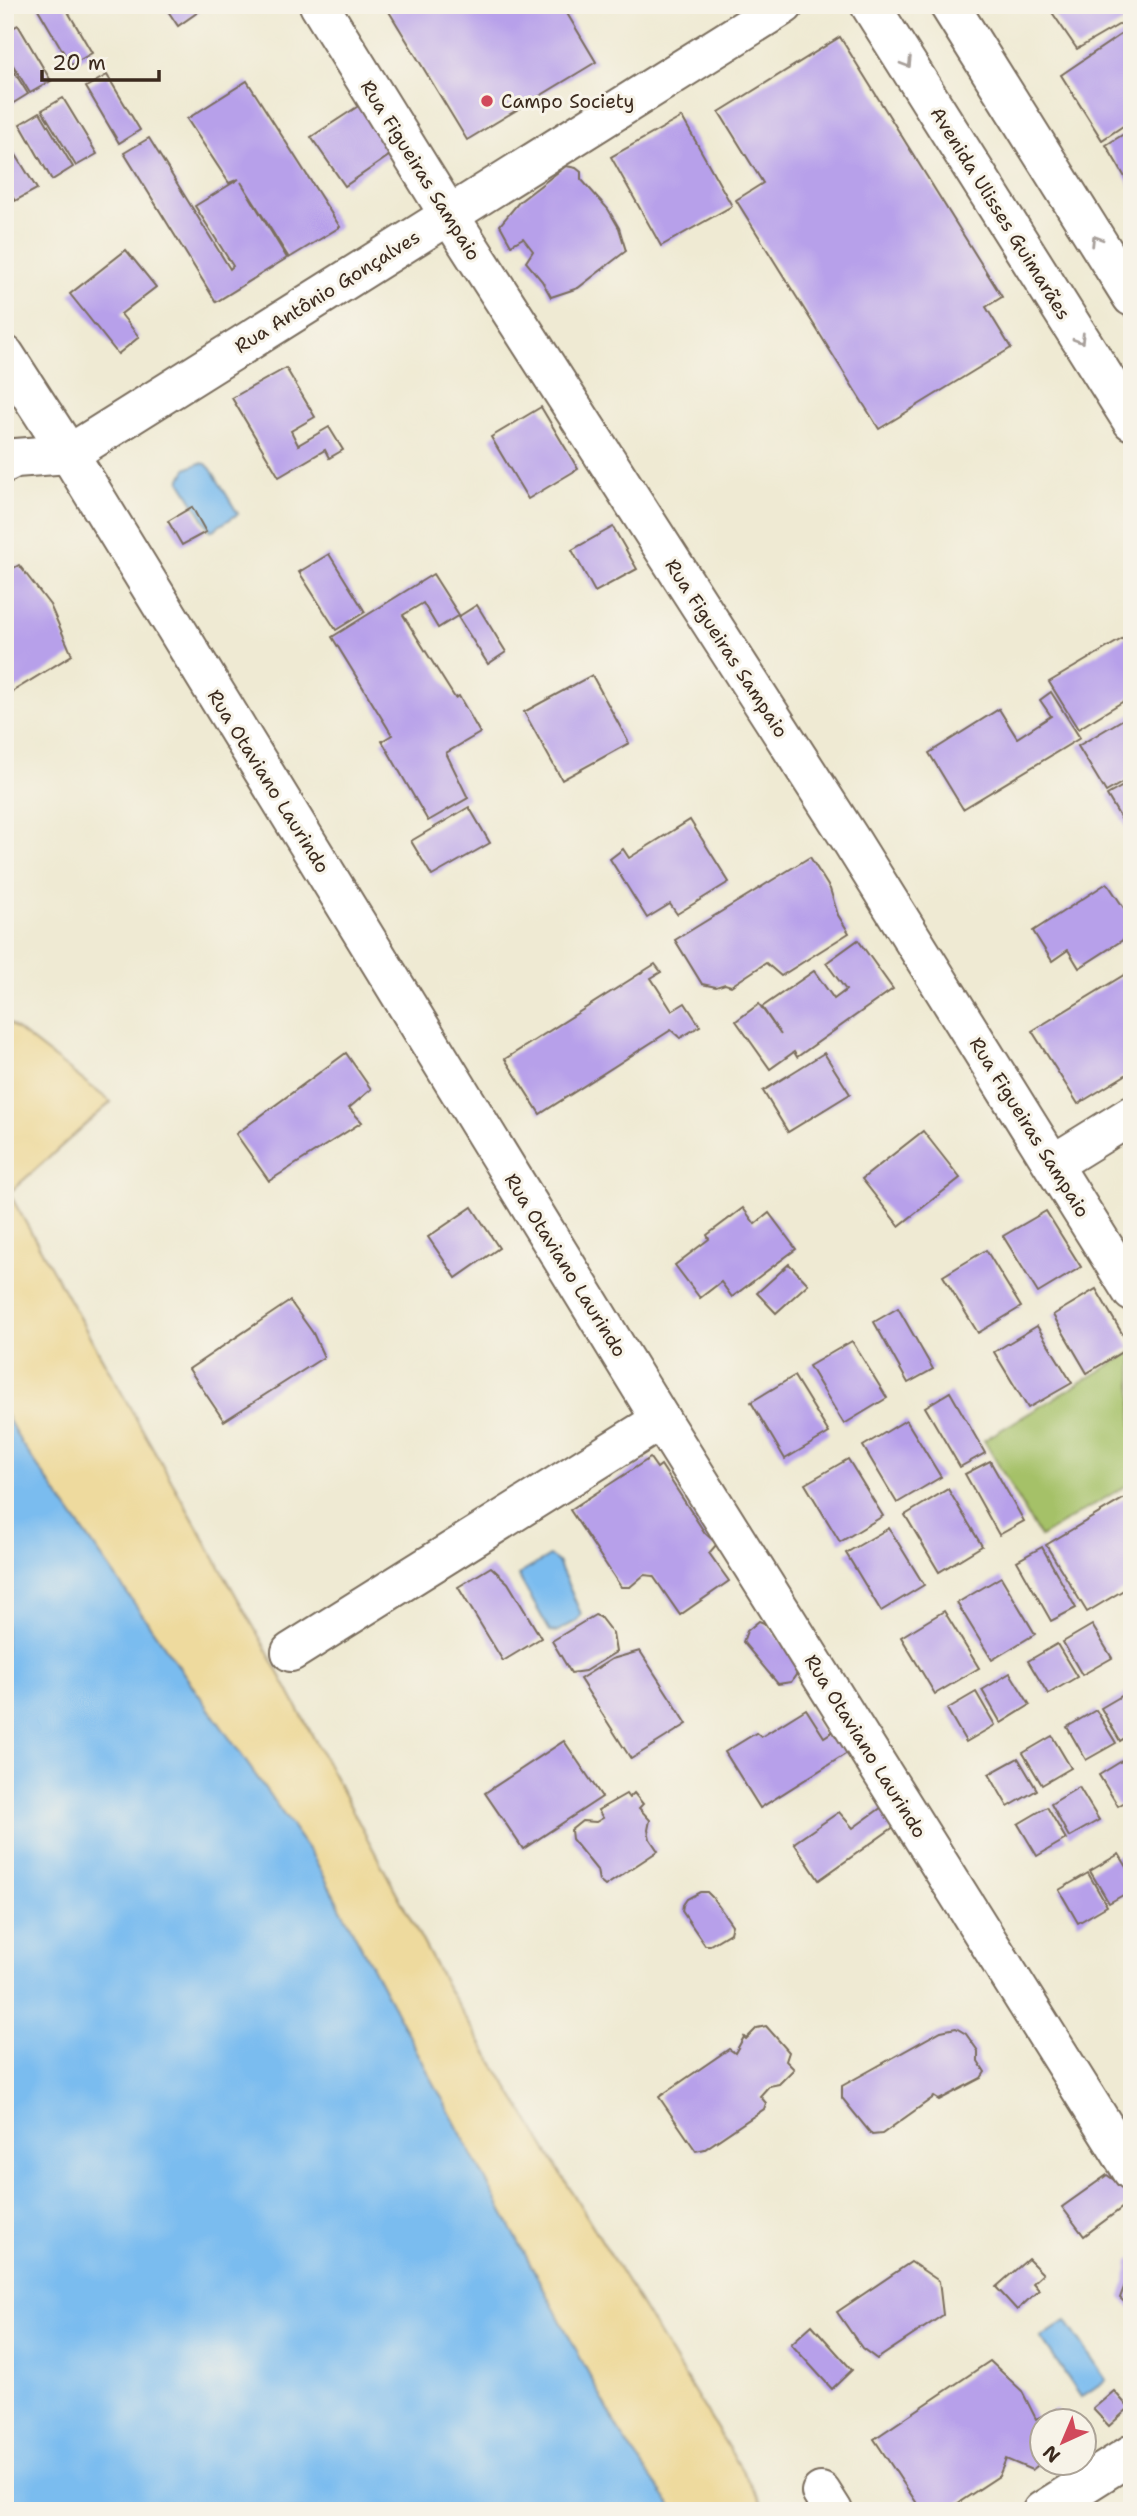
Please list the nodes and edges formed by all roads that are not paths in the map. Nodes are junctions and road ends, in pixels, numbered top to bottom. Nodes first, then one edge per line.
1 (319, 5) edge
2 (783, 5) edge
3 (870, 5) edge
4 (949, 5) edge
5 (449, 215) junction
6 (1132, 298) edge
7 (5, 355) edge
8 (1132, 421) edge
9 (68, 454) junction
10 (5, 463) edge
11 (1132, 1115) edge
12 (1053, 1164) junction
13 (1132, 1292) edge
14 (661, 1420) junction
15 (291, 1652) dead end
16 (1132, 2171) edge
17 (1132, 2454) edge
18 (1042, 2511) edge

1 - 5 street, Rua Figueiras Sampaio
2 - 5 street, Rua Antônio Gonçalves
3 -> 8 street, Avenida Ulisses Guimarães
6 -> 4 street
5 - 9 street, Rua Antônio Gonçalves
5 - 12 street, Rua Figueiras Sampaio
7 - 9 street, Rua Otaviano Laurindo
9 - 10 street, Rua Antônio Gonçalves
9 - 14 street, Rua Otaviano Laurindo
11 - 12 street
12 - 13 street, Rua Figueiras Sampaio
14 - 15 street
14 - 16 street, Rua Otaviano Laurindo
17 - 18 street

